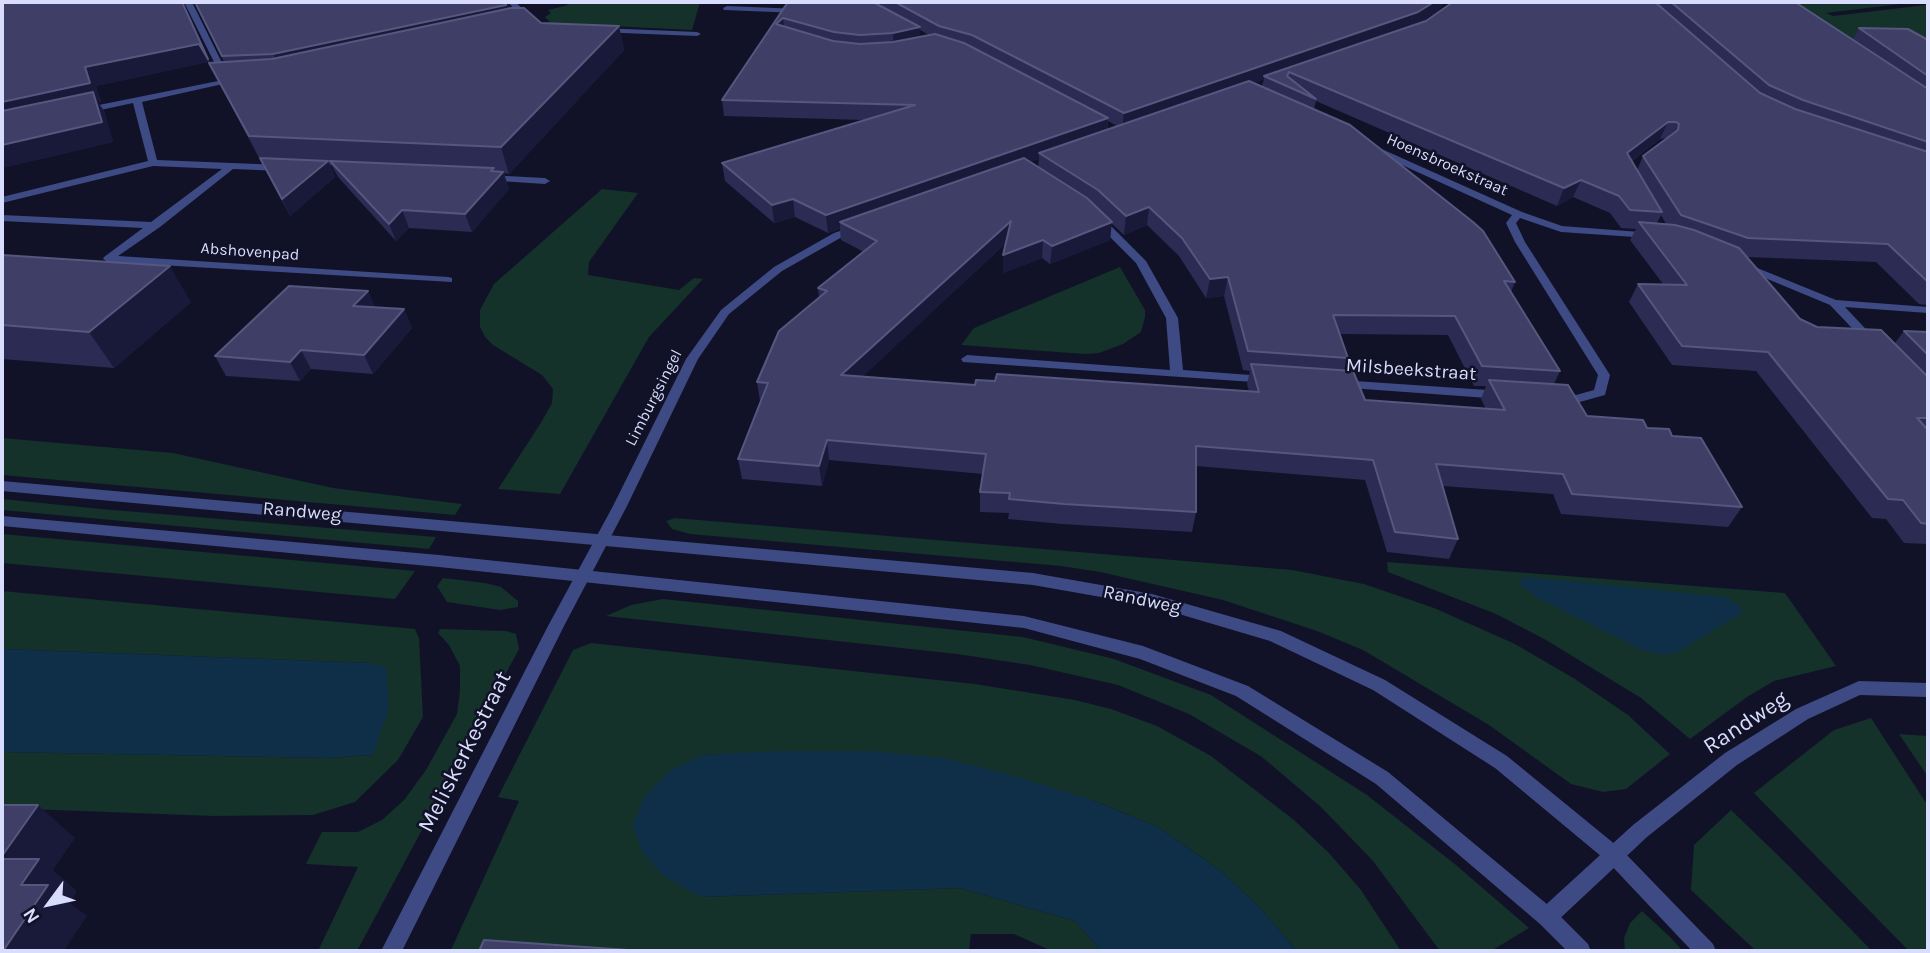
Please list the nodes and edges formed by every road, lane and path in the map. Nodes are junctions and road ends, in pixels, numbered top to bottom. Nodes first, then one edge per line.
1 (188, 2) edge
2 (511, 2) edge
3 (727, 8) dead end
4 (804, 11) edge
5 (517, 26) junction
6 (530, 27) edge
7 (504, 29) edge
8 (585, 29) edge
9 (697, 34) dead end
10 (249, 79) edge
11 (226, 80) junction
12 (137, 100) junction
13 (69, 114) edge
14 (1362, 144) edge
15 (153, 163) junction
16 (229, 168) junction
17 (293, 169) edge
18 (475, 177) edge
19 (545, 181) dead end
20 (2, 200) edge
21 (1091, 212) edge
22 (1518, 214) junction
23 (2, 218) edge
24 (875, 222) edge
25 (156, 225) junction
26 (1666, 237) edge
27 (1737, 263) edge
28 (448, 280) dead end
29 (1834, 303) junction
30 (1928, 310) edge
31 (1884, 355) edge
32 (967, 359) dead end
33 (1177, 374) junction
34 (1274, 380) edge
35 (1329, 384) edge
36 (1521, 396) edge
37 (1549, 398) edge
38 (2, 486) edge
39 (2, 521) edge
40 (603, 540) junction
41 (584, 576) junction
42 (1928, 690) edge
43 (1615, 856) junction
44 (1547, 916) junction
45 (391, 951) edge
46 (1581, 951) edge
47 (1706, 951) edge

1 - 11 street
2 - 5 street
3 - 4 street
5 - 6 street
5 - 7 street
8 - 9 street
10 - 11 street
11 - 12 street
12 - 13 street
12 - 15 street
14 - 22 street, Hoensbroekstraat
15 - 16 street
15 - 20 street
16 - 17 street
16 - 25 street, Abshovenpad
18 - 19 street
21 - 33 street
22 - 26 street, Hoensbroekstraat
22 - 37 street, Hoensbroekstraat
23 - 25 street
24 - 40 street, Limburgsingel
25 - 28 street, Abshovenpad
27 - 29 street
29 - 30 street
29 - 31 street
32 - 33 street
33 - 34 street
35 - 36 street, Milsbeekstraat
38 - 40 street, Randweg
39 - 41 street, Randweg
40 - 41 street
40 - 43 street, Randweg
41 - 44 street, Randweg
41 - 45 street, Meliskerkestraat
42 - 43 street, Randweg
43 - 44 street, Randweg
43 - 47 street, Randweg
44 - 46 street, Randweg

